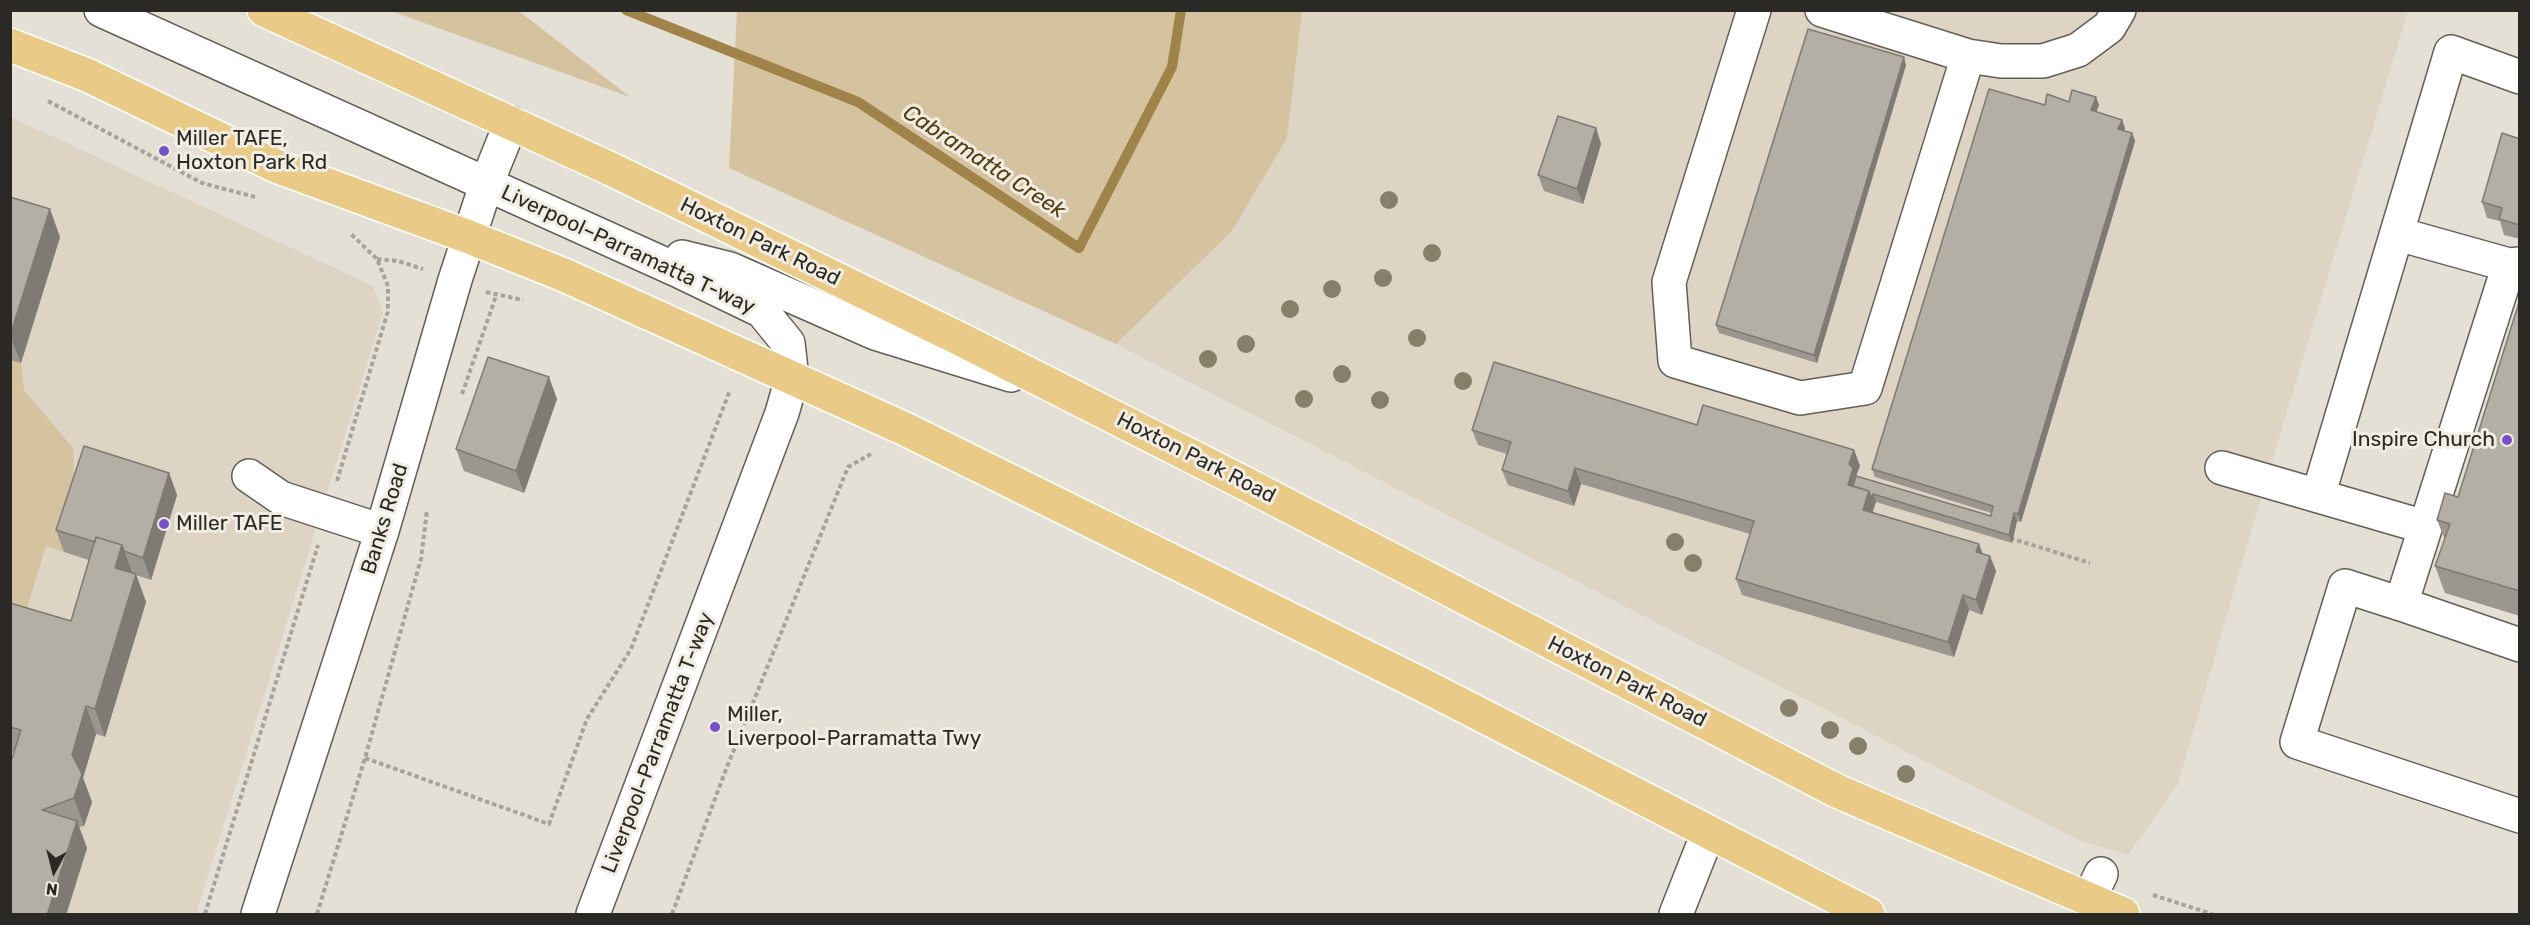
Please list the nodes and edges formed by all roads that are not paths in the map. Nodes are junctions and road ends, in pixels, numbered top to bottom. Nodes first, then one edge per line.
1 (101, 10) edge
2 (264, 10) edge
3 (1754, 10) edge
4 (1822, 10) edge
5 (2119, 10) edge
6 (10, 45) edge
7 (1968, 56) junction
8 (2520, 77) edge
9 (511, 123) junction
10 (486, 184) junction
11 (2398, 234) junction
12 (596, 235) junction
13 (469, 237) junction
14 (2514, 265) edge
15 (792, 378) junction
16 (1066, 393) junction
17 (2222, 468) dead end
18 (249, 476) dead end
19 (2318, 496) junction
20 (2425, 527) junction
21 (382, 531) junction
22 (2401, 604) junction
23 (2520, 645) edge
24 (2520, 816) edge
25 (1708, 833) junction
26 (258, 915) edge
27 (594, 915) edge
28 (1676, 915) edge
29 (1868, 915) edge
30 (2123, 915) edge

1 - 10 street, Liverpool–Parramatta T-way
2 - 9 main road, Hoxton Park Road
3 - 7 street
4 - 7 street
5 - 7 street
6 - 13 main road
8 - 11 street
9 - 10 street, Banks Road
9 - 16 main road, Hoxton Park Road
10 - 12 street, Liverpool–Parramatta T-way
10 - 13 street, Banks Road
11 - 14 street
11 - 19 street
12 - 15 street, Liverpool–Parramatta T-way
12 - 16 street
13 - 15 main road
13 - 21 street, Banks Road
14 - 20 street
15 - 25 main road
15 - 27 street, Liverpool–Parramatta T-way
16 - 30 main road, Hoxton Park Road
17 - 19 street
18 - 21 street
19 - 20 street
20 - 22 street
21 - 26 street, Banks Road
22 - 23 street
22 - 24 street
25 - 28 street
25 - 29 main road

